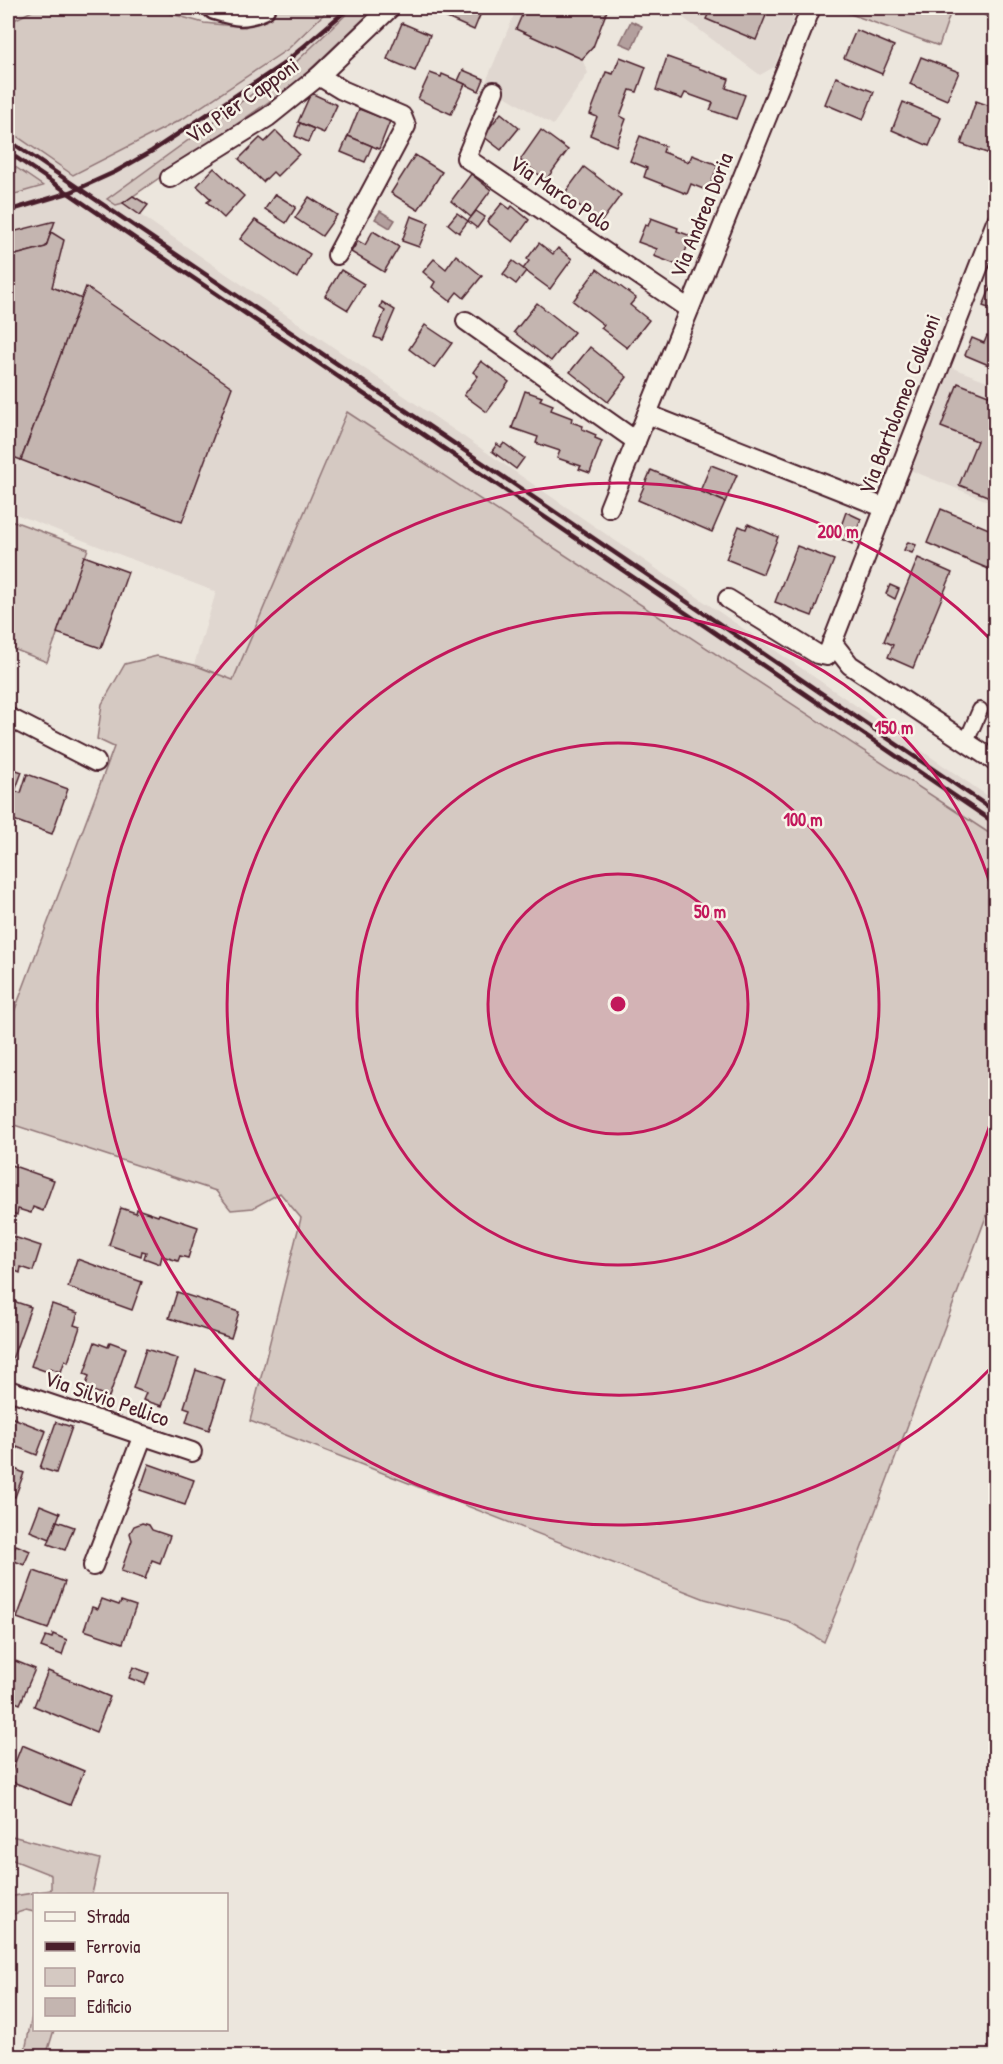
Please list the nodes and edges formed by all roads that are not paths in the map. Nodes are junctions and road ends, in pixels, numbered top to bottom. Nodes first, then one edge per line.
1 (215, 8) edge
2 (262, 8) edge
3 (390, 8) edge
4 (811, 8) edge
5 (319, 76) junction
6 (494, 91) dead end
7 (170, 178) dead end
8 (995, 228) edge
9 (337, 255) dead end
10 (688, 309) junction
11 (466, 321) dead end
12 (647, 414) junction
13 (636, 441) junction
14 (609, 508) dead end
15 (885, 508) junction
16 (728, 599) dead end
17 (832, 642) junction
18 (980, 710) dead end
19 (8, 717) edge
20 (966, 742) junction
21 (96, 762) dead end
22 (996, 762) edge
23 (8, 1390) edge
24 (143, 1435) junction
25 (192, 1452) dead end
26 (93, 1566) dead end

1 - 2 street
3 - 5 street, Via Pier Capponi
4 - 10 street, Via Andrea Doria
5 - 7 street, Via Pier Capponi
5 - 9 street
6 - 10 street, Via Marco Polo
8 - 15 street, Via Bartolomeo Colleoni
10 - 12 street, Via Andrea Doria
11 - 13 street
12 - 13 street, Via Andrea Doria
12 - 15 street
13 - 14 street, Via Andrea Doria
15 - 17 street, Via Bartolomeo Colleoni
16 - 17 street
17 - 20 street
18 - 20 street
19 - 21 street
20 - 22 street
23 - 24 street, Via Silvio Pellico
24 - 25 street, Via Silvio Pellico
24 - 26 street

